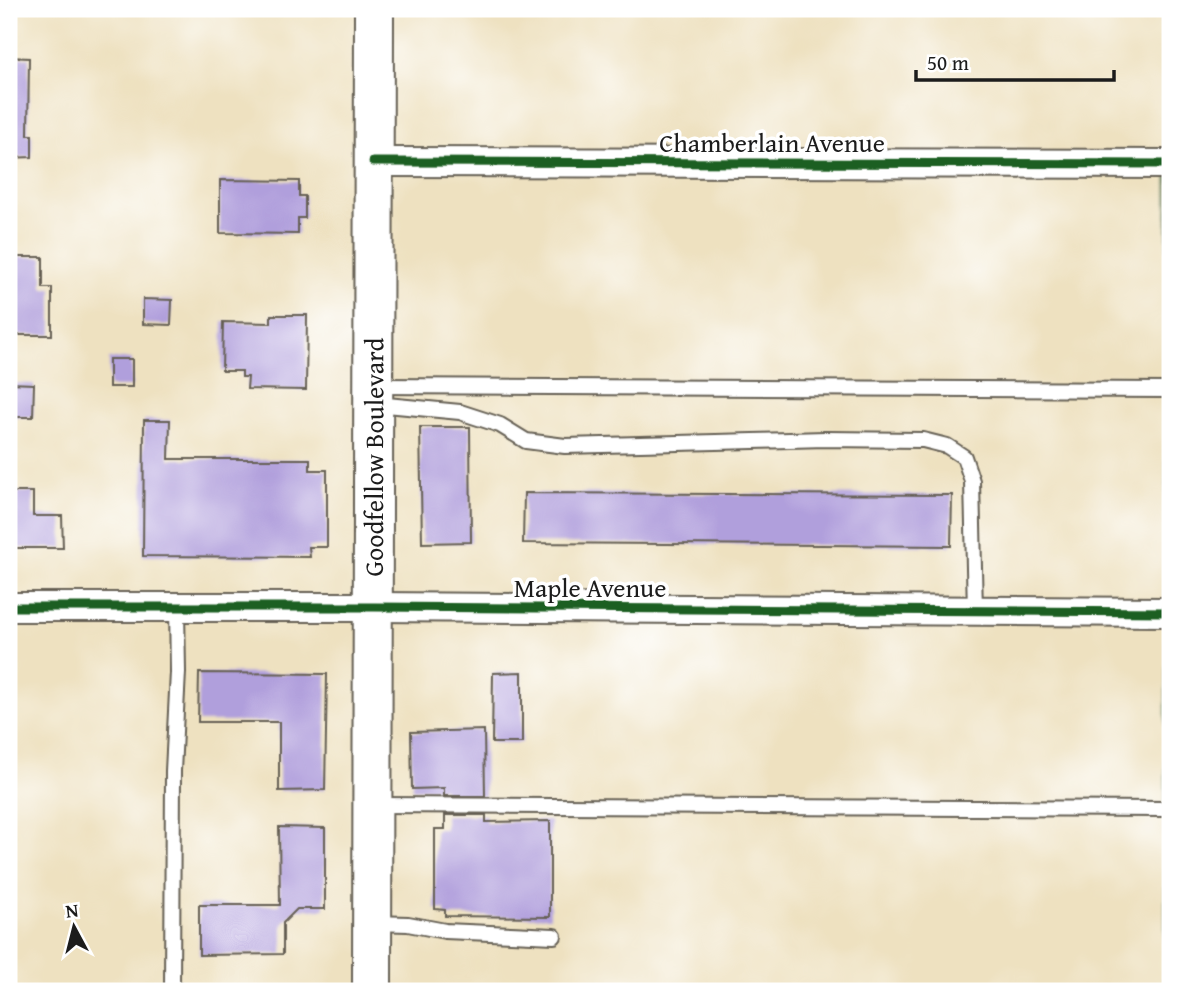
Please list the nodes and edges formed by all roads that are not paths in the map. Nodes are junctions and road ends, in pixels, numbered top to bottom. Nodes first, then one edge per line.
1 (373, 9) edge
2 (373, 162) junction
3 (1170, 164) edge
4 (1170, 390) edge
5 (374, 395) junction
6 (9, 607) edge
7 (177, 607) junction
8 (374, 607) junction
9 (975, 611) junction
10 (1170, 612) edge
11 (373, 805) junction
12 (1170, 809) edge
13 (372, 923) junction
14 (554, 936) dead end
15 (172, 991) edge
16 (372, 991) edge

1 - 2 main road, Goodfellow Boulevard
2 - 3 street, Chamberlain Avenue
2 - 5 main road, Goodfellow Boulevard
4 - 5 lane
5 - 8 main road, Goodfellow Boulevard
5 - 9 lane
6 - 7 street, Maple Avenue
7 - 8 street, Maple Avenue
7 - 15 lane
8 - 9 street, Maple Avenue
8 - 11 main road, Goodfellow Boulevard
9 - 10 street, Maple Avenue
11 - 12 lane
11 - 13 main road, Goodfellow Boulevard
13 - 14 lane
13 - 16 main road, Goodfellow Boulevard

